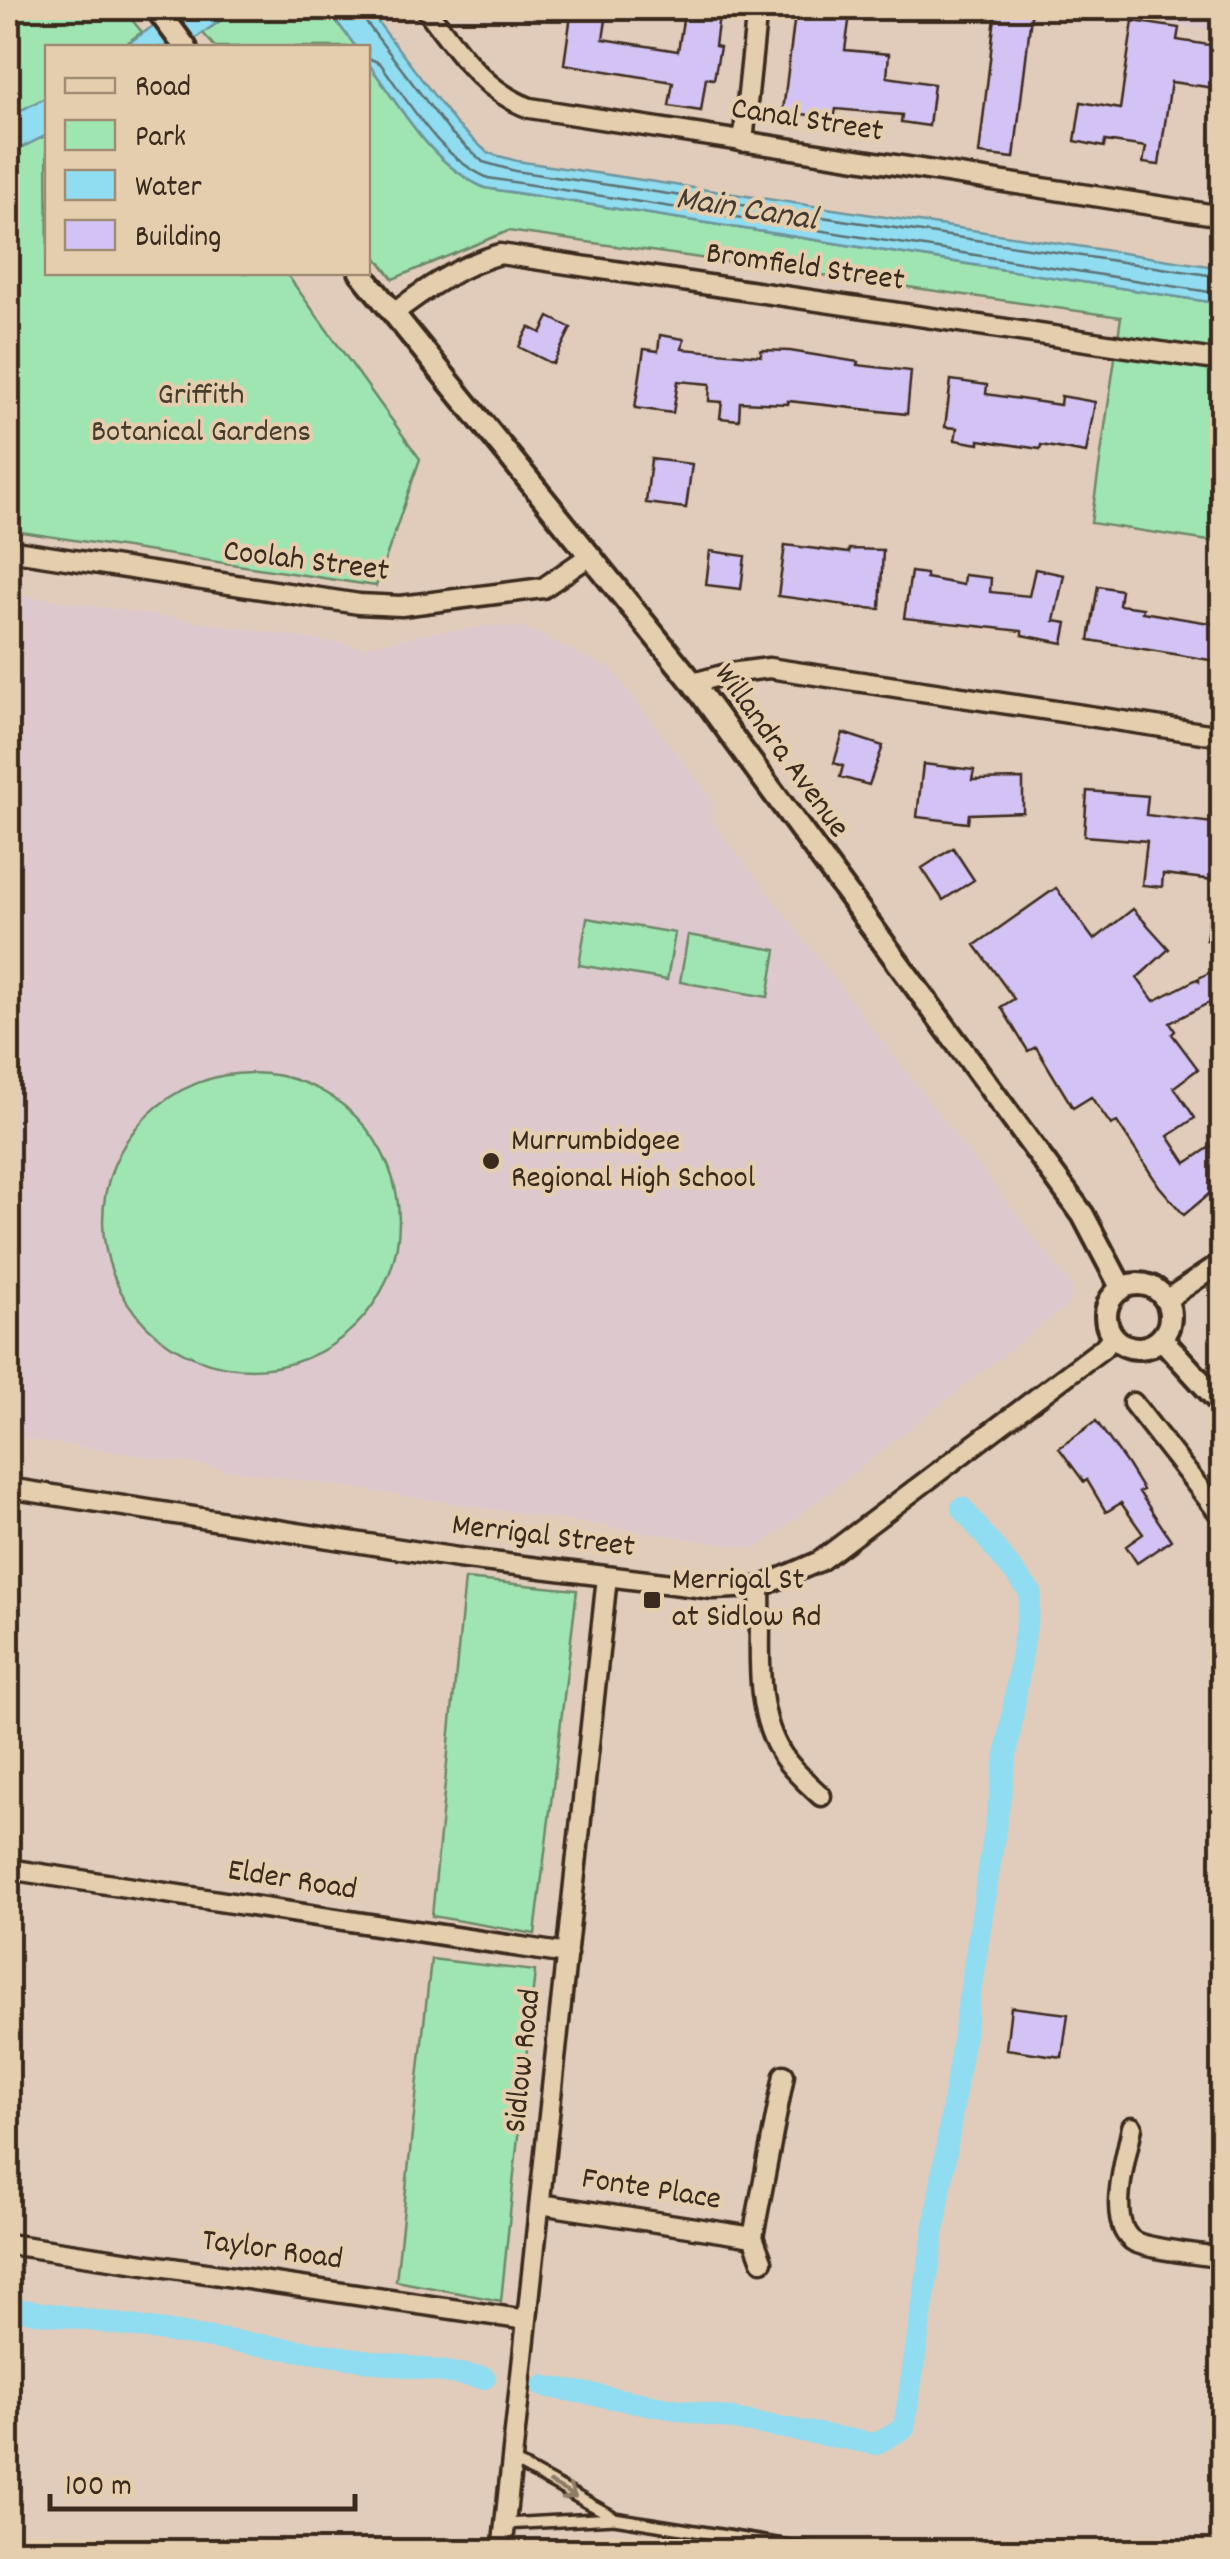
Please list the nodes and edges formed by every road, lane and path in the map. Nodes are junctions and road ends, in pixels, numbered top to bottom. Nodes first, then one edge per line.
1 (156, 8) edge
2 (425, 8) edge
3 (757, 8) edge
4 (184, 45) edge
5 (743, 142) junction
6 (1222, 216) edge
7 (362, 275) edge
8 (394, 314) junction
9 (1222, 360) edge
10 (8, 550) edge
11 (588, 556) junction
12 (692, 683) junction
13 (1222, 736) edge
14 (1222, 1262) edge
15 (1122, 1289) junction
16 (1166, 1300) junction
17 (1114, 1336) junction
18 (1161, 1338) junction
19 (1132, 1403) dead end
20 (1222, 1405) edge
21 (8, 1488) edge
22 (1222, 1517) edge
23 (607, 1577) junction
24 (760, 1587) junction
25 (821, 1796) dead end
26 (8, 1868) edge
27 (566, 1954) junction
28 (784, 2075) dead end
29 (1132, 2127) dead end
30 (540, 2204) junction
31 (753, 2237) junction
32 (8, 2244) edge
33 (1222, 2258) edge
34 (762, 2260) dead end
35 (527, 2320) junction
36 (512, 2461) junction
37 (614, 2518) junction
38 (506, 2524) junction
39 (502, 2552) edge
40 (827, 2552) edge

1 - 4 street
2 - 5 street, Canal Street
3 - 5 street
5 - 6 street, Canal Street
7 - 8 street, Willandra Avenue
8 - 9 street, Bromfield Street
8 - 11 street, Willandra Avenue
10 - 11 street, Coolah Street
11 - 12 street, Willandra Avenue
12 - 13 street
12 - 15 street, Willandra Avenue
14 - 16 street
15 - 16 street
15 - 17 street
16 - 18 street
17 - 18 street
17 - 24 street, Merrigal Street
18 - 20 street
19 - 22 street
21 - 23 street, Merrigal Street
23 - 24 street, Merrigal Street
23 - 27 street, Sidlow Road
24 - 25 street
26 - 27 street, Elder Road
27 - 30 street, Sidlow Road
28 - 31 street, Fonte Place
29 - 33 street
30 - 31 street, Fonte Place
30 - 35 street, Sidlow Road
31 - 34 street, Fonte Place
32 - 35 street, Taylor Road
35 - 36 street, Sidlow Road
36 -> 37 lane
36 - 38 street, Sidlow Road
37 - 38 lane
37 - 40 lane
38 - 39 street, Sidlow Road

